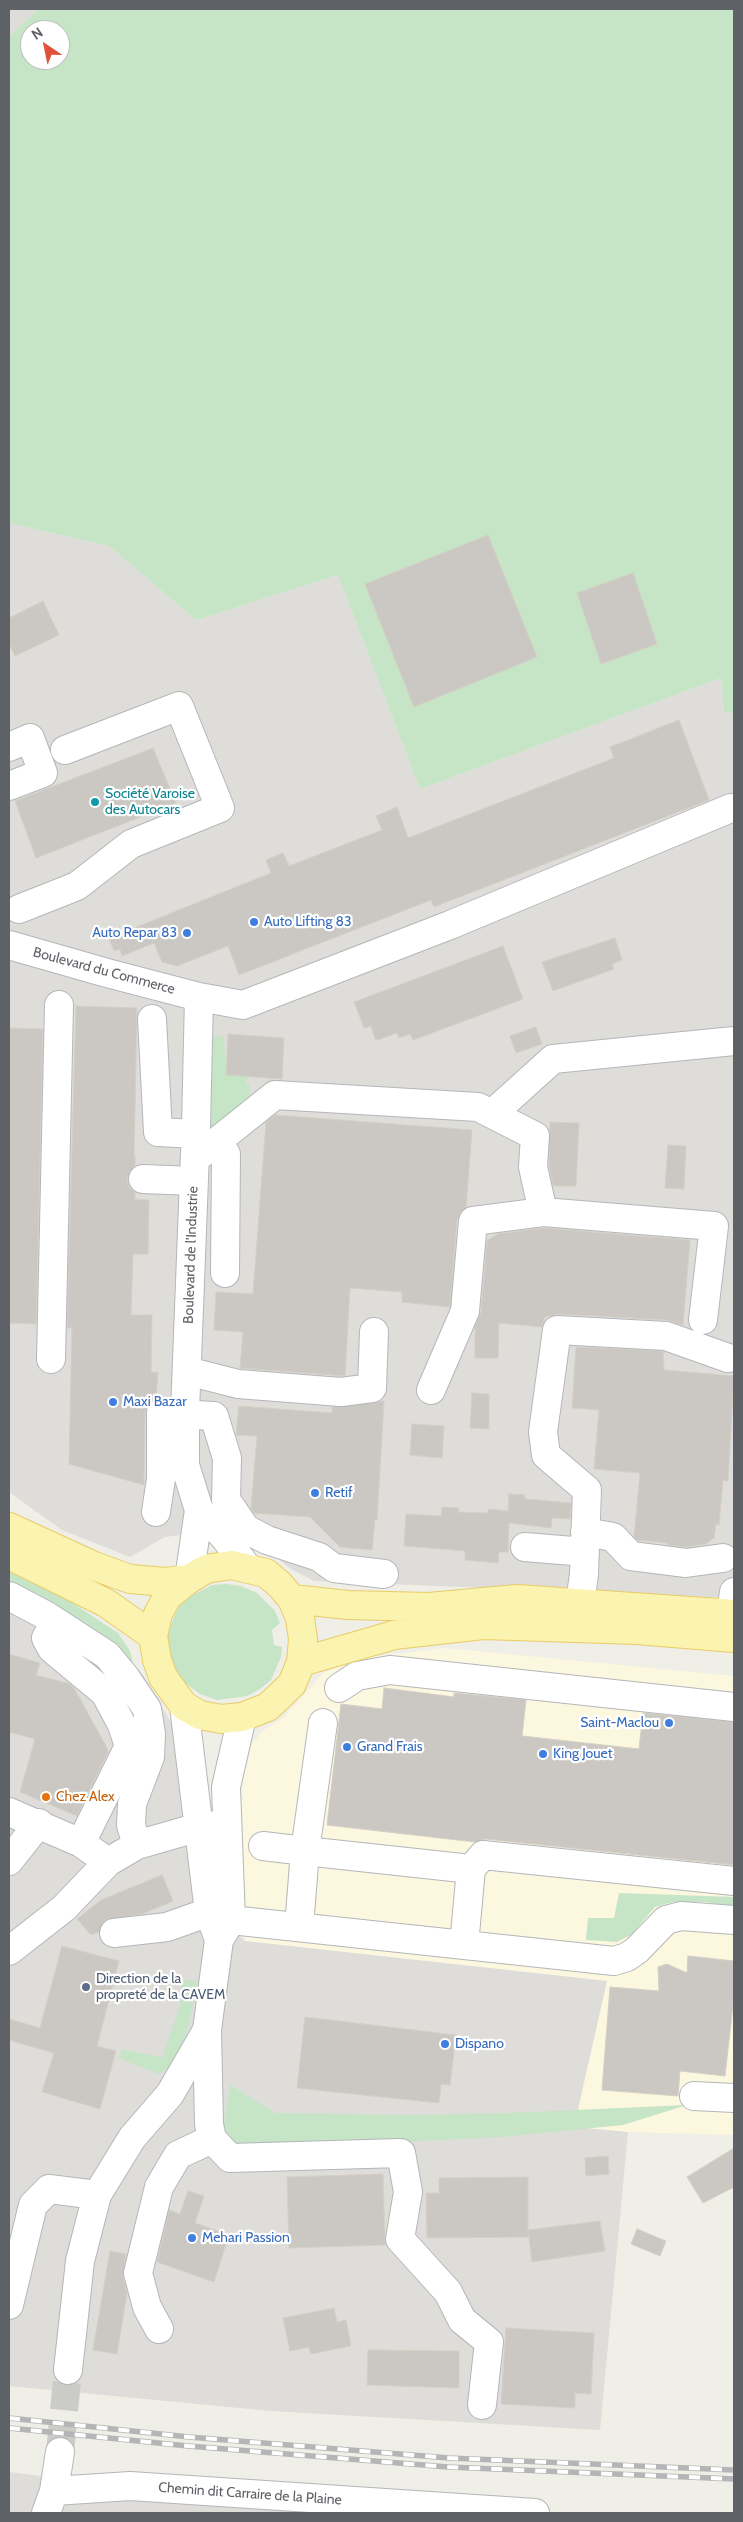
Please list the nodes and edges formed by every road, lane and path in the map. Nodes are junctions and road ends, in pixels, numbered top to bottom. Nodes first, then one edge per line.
1 (9, 747) edge
2 (65, 750) dead end
3 (9, 786) edge
4 (730, 808) dead end
5 (14, 901) edge
6 (10, 946) edge
7 (198, 997) junction
8 (59, 1005) dead end
9 (152, 1019) dead end
10 (734, 1041) edge
11 (492, 1114) junction
12 (201, 1154) junction
13 (143, 1180) dead end
14 (543, 1212) junction
15 (225, 1273) dead end
16 (703, 1320) dead end
17 (374, 1332) dead end
18 (728, 1358) dead end
19 (50, 1359) dead end
20 (187, 1371) junction
21 (431, 1390) dead end
22 (185, 1412) junction
23 (199, 1510) junction
24 (156, 1512) dead end
25 (9, 1527) edge
26 (585, 1542) junction
27 (525, 1547) dead end
28 (9, 1555) edge
29 (723, 1558) dead end
30 (247, 1567) junction
31 (384, 1574) dead end
32 (189, 1578) junction
33 (9, 1596) edge
34 (292, 1599) junction
35 (580, 1603) junction
36 (733, 1615) edge
37 (55, 1622) junction
38 (153, 1636) junction
39 (301, 1662) junction
40 (340, 1688) dead end
41 (184, 1706) junction
42 (734, 1707) edge
43 (242, 1717) junction
44 (324, 1723) dead end
45 (9, 1812) edge
46 (39, 1823) junction
47 (226, 1824) junction
48 (199, 1827) junction
49 (81, 1843) junction
50 (137, 1845) junction
51 (263, 1846) dead end
52 (306, 1851) junction
53 (9, 1861) edge
54 (108, 1862) junction
55 (471, 1869) junction
56 (734, 1881) edge
57 (734, 1920) edge
58 (220, 1924) junction
59 (299, 1928) junction
60 (114, 1933) dead end
61 (464, 1945) junction
62 (9, 1951) edge
63 (207, 2030) junction
64 (694, 2096) dead end
65 (734, 2098) edge
66 (212, 2139) junction
67 (97, 2194) junction
68 (10, 2295) edge
69 (159, 2329) dead end
70 (68, 2370) tunnel mouth
71 (482, 2405) dead end
72 (60, 2452) tunnel mouth
73 (50, 2502) edge
74 (535, 2513) edge

1 - 3 street
2 - 5 street
4 - 7 street, Boulevard du Commerce
5 - 6 street
6 - 7 street, Boulevard du Commerce
7 - 12 street, Boulevard de l'Industrie
8 - 19 street
9 - 12 street
10 - 11 street
11 - 12 street
11 - 14 street
12 - 13 street
12 - 15 street
12 - 20 street, Boulevard de l'Industrie
14 - 16 street
14 - 21 street
17 - 20 street
18 - 26 street
20 - 22 street, Boulevard de l'Industrie
22 - 23 street, Boulevard de l'Industrie
22 - 24 street
22 - 31 street
23 - 30 street, Boulevard de l'Industrie
23 - 32 street, Boulevard de l'Industrie
25 - 32 main road
26 - 27 street
26 - 29 street
26 - 35 street
28 - 38 main road
30 - 32 main road
30 - 34 main road
32 - 38 main road
33 - 37 street
34 - 35 main road
34 - 39 main road
35 - 36 main road
36 - 39 main road
37 - 49 street
37 - 50 street
38 - 41 main road
39 - 43 main road
40 - 42 street
41 - 43 main road
41 - 48 street
43 - 47 street
44 - 52 street
45 - 46 street
46 - 49 street
46 - 53 street
47 - 48 street
47 - 58 street
48 - 50 street
48 - 58 street
49 - 54 street
50 - 54 street
51 - 52 street
52 - 55 street
52 - 59 street
54 - 62 street
55 - 56 street
55 - 61 street
57 - 61 street
58 - 59 street
58 - 60 street
58 - 63 street
59 - 61 street
63 - 66 street
63 - 67 street
64 - 65 street
66 - 69 street
66 - 71 street
67 - 68 street
67 - 70 street
72 - 73 street
73 - 74 street, Chemin dit Carraire de la Plaine

